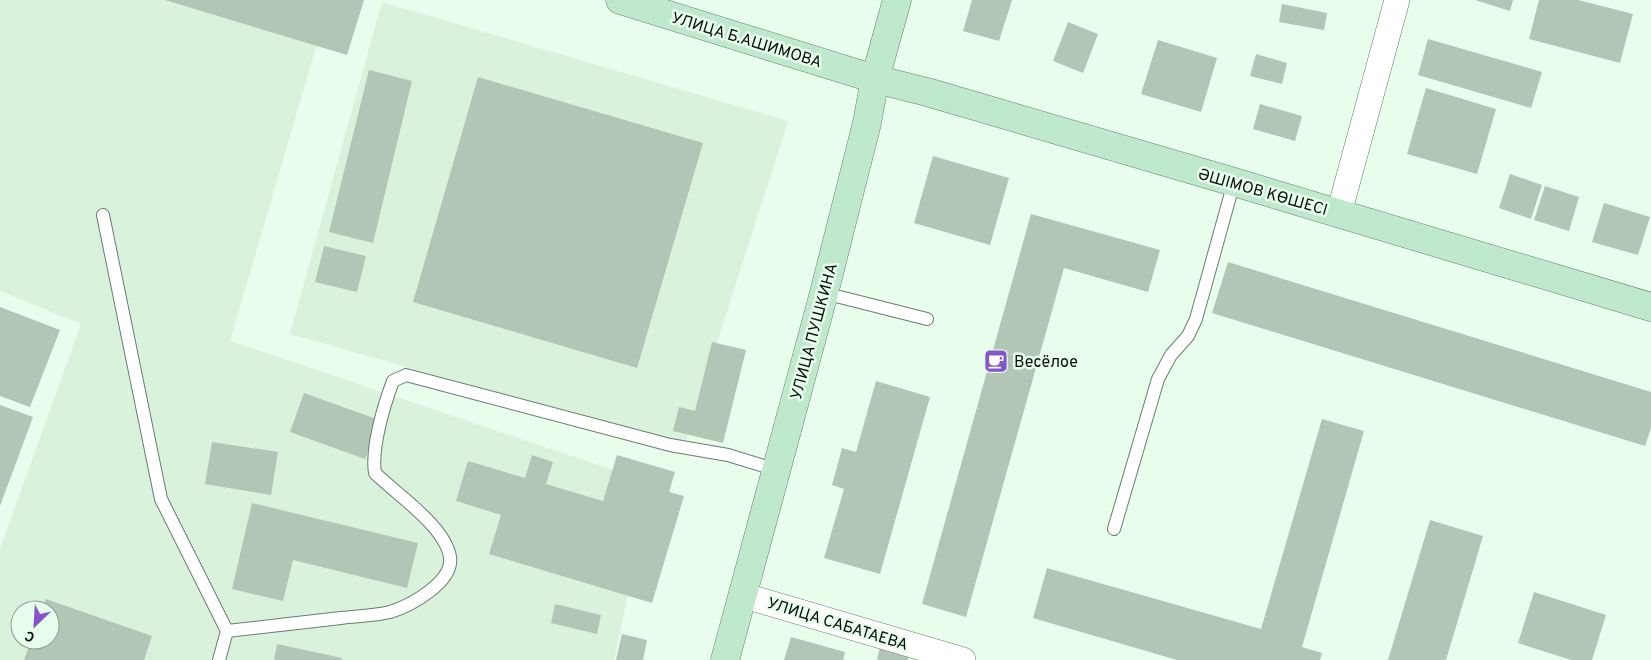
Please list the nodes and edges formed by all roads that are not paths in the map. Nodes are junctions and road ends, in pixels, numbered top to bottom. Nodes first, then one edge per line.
1 (620, 0) edge
2 (897, 0) edge
3 (1397, 0) edge
4 (875, 79) junction
5 (1234, 182) junction
6 (1339, 213) junction
7 (103, 215) dead end
8 (824, 293) junction
9 (1651, 308) edge
10 (927, 319) dead end
11 (777, 470) junction
12 (1114, 529) dead end
13 (742, 595) junction
14 (227, 631) junction
15 (219, 660) edge
16 (725, 660) edge
17 (963, 660) edge

1 - 4 street, УЛИЦА Б.АШИМОВА
2 - 4 street, УЛИЦА ПУШКИНА
3 - 6 street
4 - 5 street, ӘШІМОВ КӨШЕСІ
4 - 8 street, УЛИЦА ПУШКИНА
5 - 6 street, ӘШІМОВ КӨШЕСІ
5 - 12 lane
6 - 9 street, ӘШІМОВ КӨШЕСІ
7 - 14 lane
8 - 10 lane
8 - 11 street, УЛИЦА ПУШКИНА
11 - 13 street, УЛИЦА ПУШКИНА
11 - 14 lane
13 - 16 street, УЛИЦА ПУШКИНА
13 - 17 street, УЛИЦА САБАТАЕВА
14 - 15 lane

